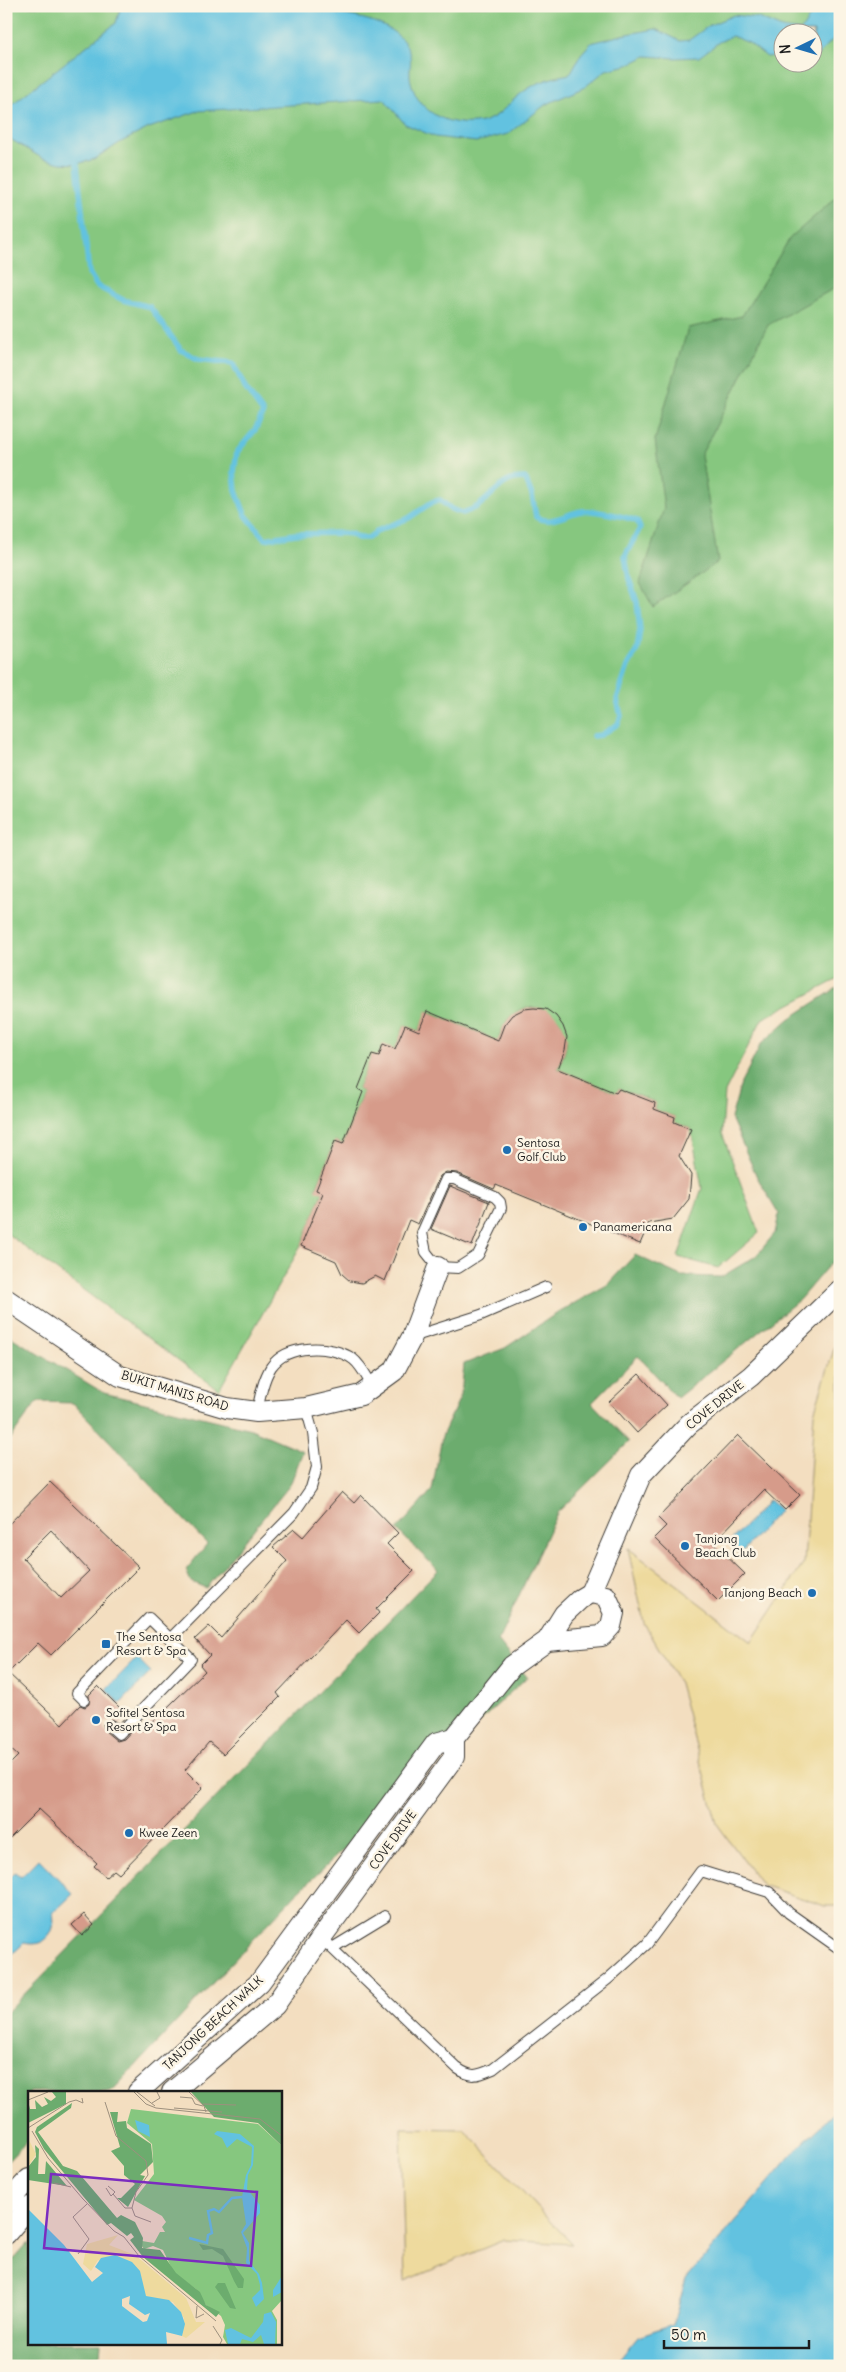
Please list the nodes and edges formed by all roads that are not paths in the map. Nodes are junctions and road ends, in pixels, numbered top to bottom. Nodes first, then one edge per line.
1 (438, 1268) junction
2 (546, 1286) dead end
3 (840, 1290) edge
4 (6, 1299) edge
5 (412, 1337) junction
6 (373, 1387) junction
7 (306, 1408) junction
8 (257, 1412) junction
9 (590, 1593) junction
10 (170, 1639) junction
11 (547, 1641) junction
12 (84, 1700) dead end
13 (110, 1726) dead end
14 (454, 1738) junction
15 (324, 1894) joint
16 (385, 1916) dead end
17 (302, 1925) junction
18 (327, 1942) junction
19 (840, 1949) edge
20 (139, 2091) edge
21 (173, 2091) edge
22 (28, 2180) edge
23 (6, 2204) edge
24 (28, 2208) edge
25 (6, 2234) edge

1 - 1 lane
1 - 5 street, BUKIT MANIS ROAD
2 - 5 lane
3 - 9 street, COVE DRIVE
4 - 8 street, BUKIT MANIS ROAD
5 - 6 street, BUKIT MANIS ROAD
6 - 7 street, BUKIT MANIS ROAD
6 - 8 lane
7 - 8 street, BUKIT MANIS ROAD
7 - 10 lane
9 - 11 street, COVE DRIVE
9 - 11 street
10 - 12 lane
10 - 13 lane
11 - 14 street, COVE DRIVE
14 - 15 street, COVE DRIVE
14 - 18 street, COVE DRIVE
15 - 17 street, TANJONG BEACH WALK
16 - 18 lane
17 - 18 street
17 - 20 street, TANJONG BEACH WALK
18 - 19 lane
18 - 21 street, TANJONG BEACH WALK
22 - 23 street
24 - 25 street

